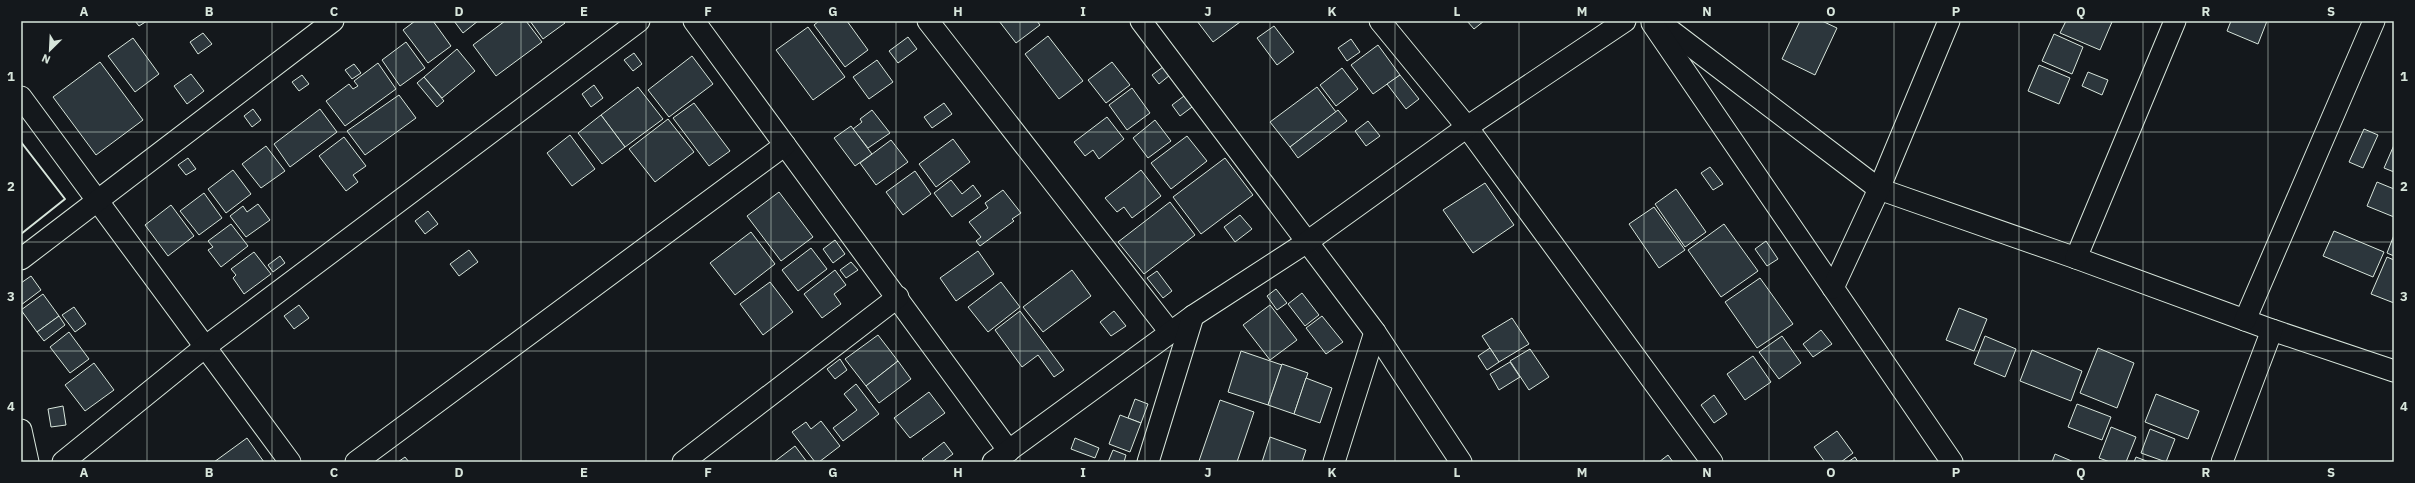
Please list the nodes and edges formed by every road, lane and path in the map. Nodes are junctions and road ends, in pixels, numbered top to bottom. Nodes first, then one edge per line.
1 (333, 21) edge
2 (639, 21) edge
3 (694, 21) edge
4 (928, 21) edge
5 (1141, 21) edge
6 (1380, 21) edge
7 (1625, 21) edge
8 (1651, 21) edge
9 (1658, 21) edge
10 (1949, 21) edge
11 (2175, 21) edge
12 (2374, 21) edge
13 (21, 97) edge
14 (1467, 127) junction
15 (785, 145) junction
16 (1878, 189) junction
17 (98, 200) junction
18 (1307, 242) junction
19 (2076, 258) junction
20 (21, 259) edge
21 (1833, 288) junction
22 (898, 297) junction
23 (1193, 316) junction
24 (2245, 320) junction
25 (2272, 330) junction
26 (1170, 332) junction
27 (1375, 332) junction
28 (205, 347) junction
29 (2394, 371) edge
30 (21, 430) edge
31 (1001, 456) edge
32 (28, 462) edge
33 (63, 462) edge
34 (290, 462) edge
35 (356, 462) edge
36 (683, 462) edge
37 (1148, 462) edge
38 (1334, 462) edge
39 (1461, 462) edge
40 (1712, 462) edge
41 (1952, 462) edge
42 (2222, 462) edge

1 - 17 street
2 - 28 street
3 - 15 street
4 - 26 street
5 - 18 street
6 - 14 street
7 - 14 street
8 - 21 street
9 - 16 street
10 - 16 street
11 - 19 street
12 - 24 street
13 - 17 street
14 - 18 street
14 - 40 street
15 - 22 street
15 - 35 street
16 - 19 street
16 - 21 street
17 - 20 street
17 - 28 street
18 - 23 street
18 - 27 street
19 - 24 street
21 - 41 street
22 - 31 street
22 - 36 street
23 - 26 street
23 - 37 street
24 - 25 street
25 - 29 street
25 - 42 street
26 - 31 street
27 - 38 street
27 - 39 street
28 - 33 street
28 - 34 street
30 - 32 street

